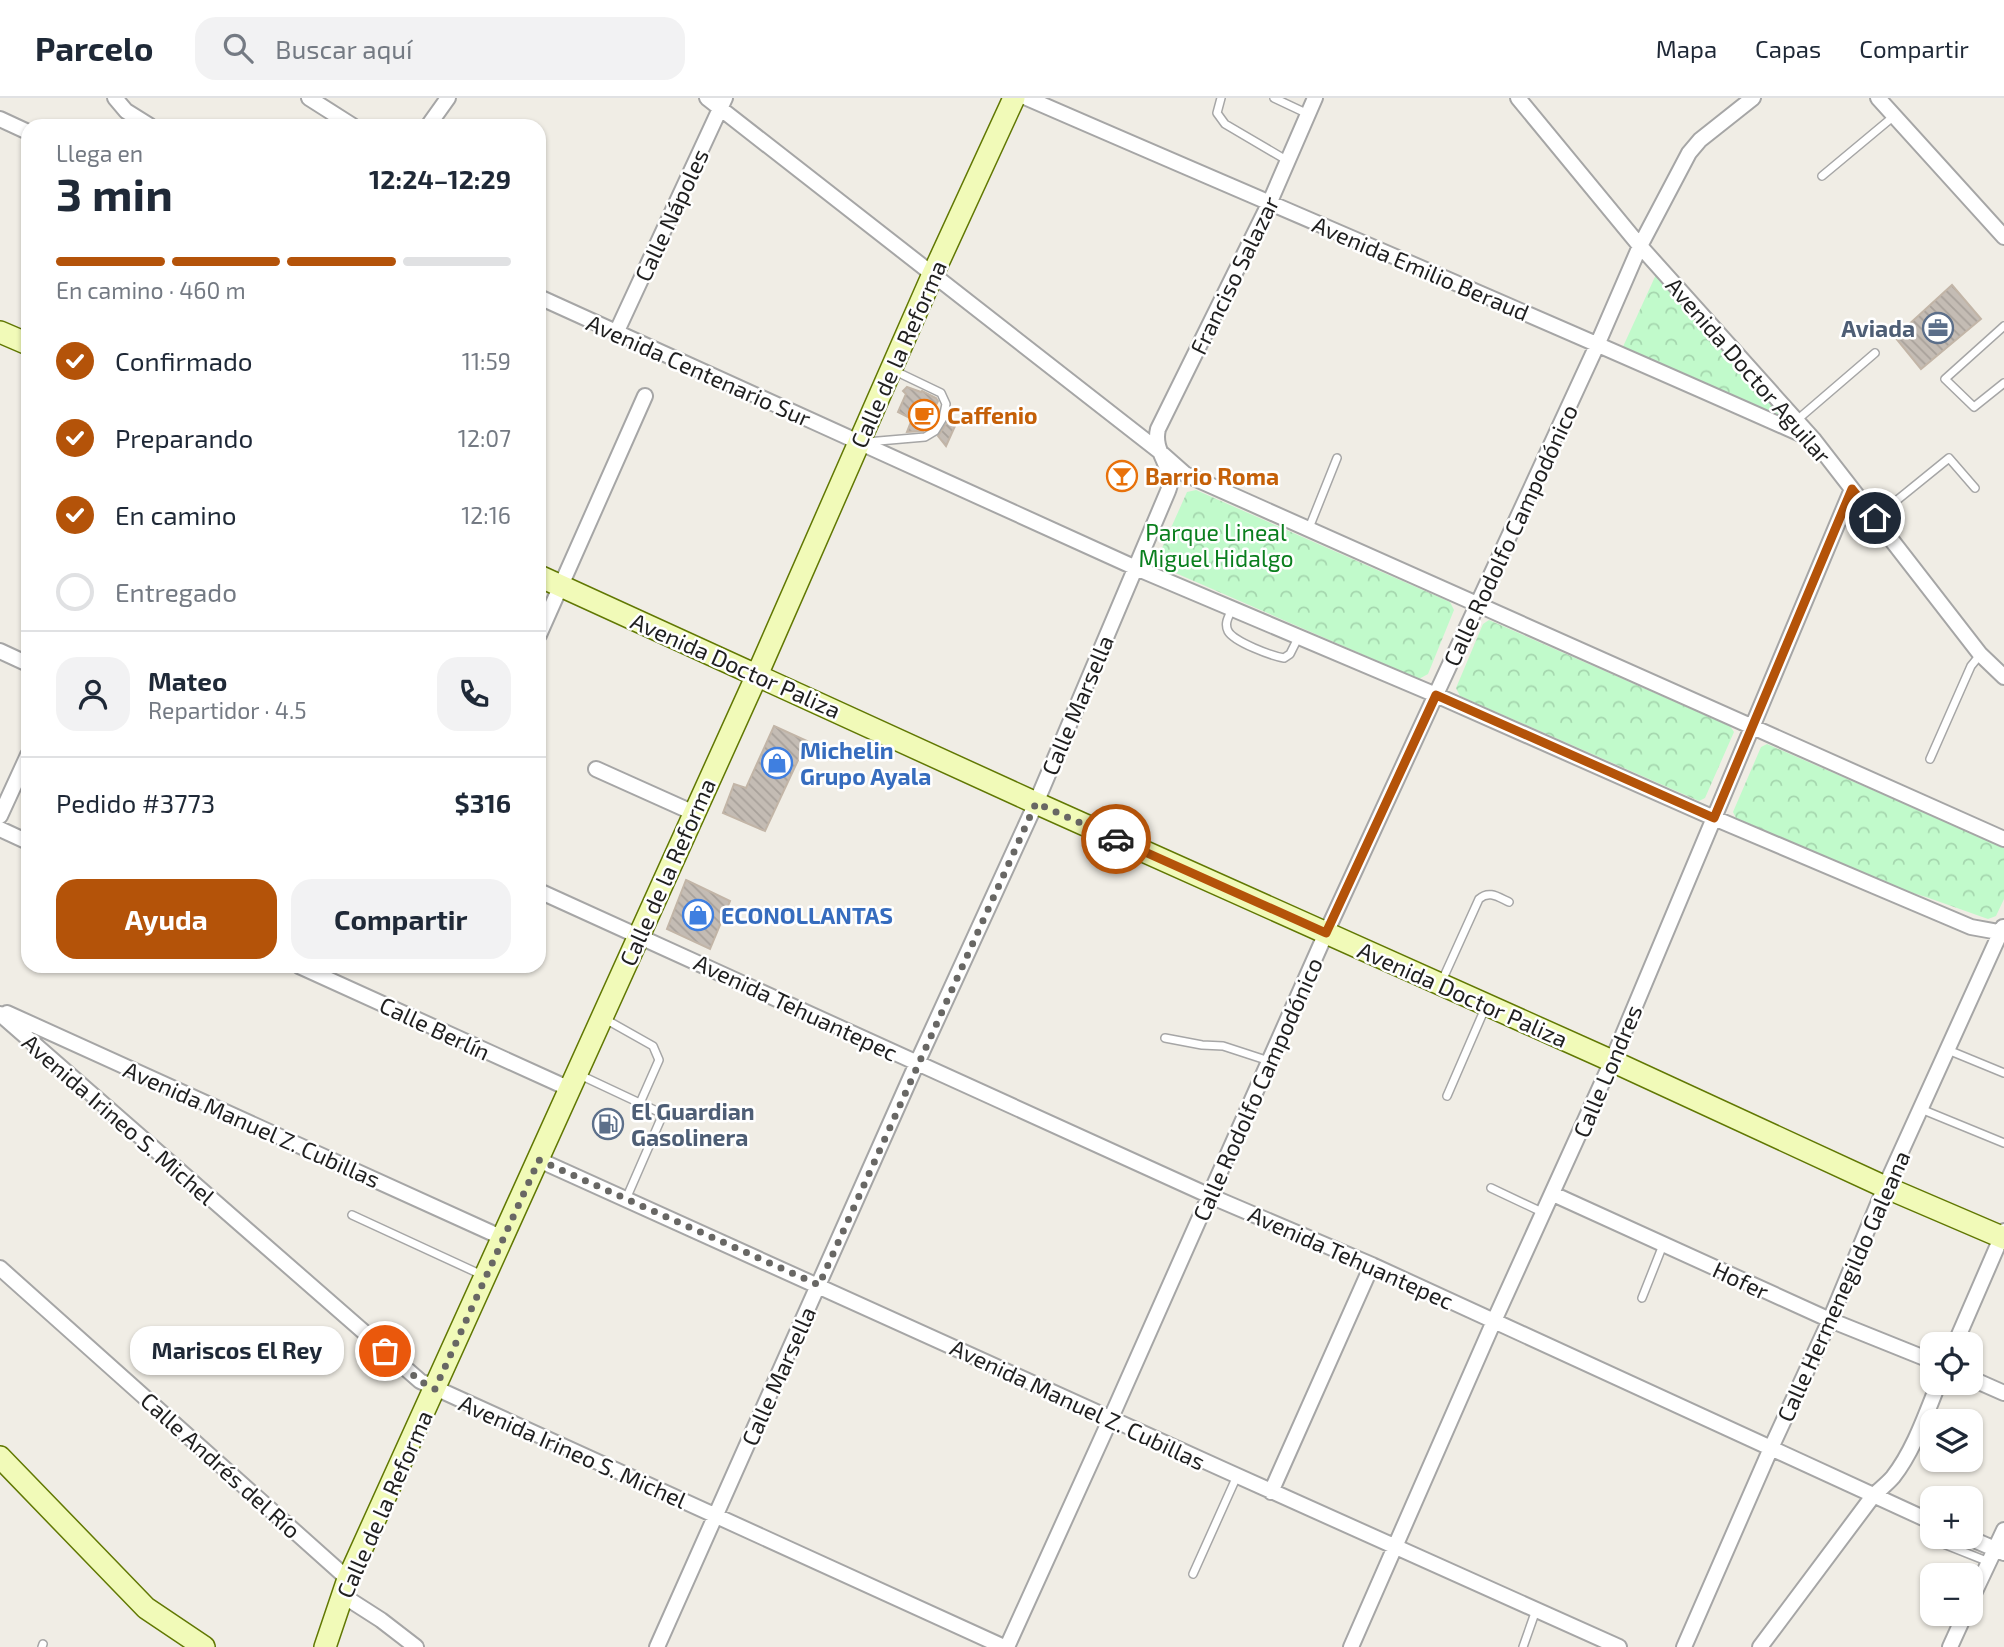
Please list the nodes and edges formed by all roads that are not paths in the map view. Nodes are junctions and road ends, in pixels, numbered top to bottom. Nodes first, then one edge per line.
1 (115, 98) edge
2 (309, 98) edge
3 (448, 98) edge
4 (707, 98) edge
5 (1014, 98) edge
6 (1027, 98) edge
7 (1221, 98) edge
8 (1274, 98) edge
9 (1315, 98) edge
10 (1518, 98) edge
11 (1753, 98) edge
12 (1878, 98) edge
13 (723, 103) edge
14 (1308, 114) junction
15 (1894, 116) junction
16 (0, 119) edge
17 (139, 119) edge
18 (342, 119) edge
19 (433, 119) edge
20 (21, 129) edge
21 (1288, 161) junction
22 (1822, 176) dead end
23 (1269, 204) junction
24 (2004, 237) edge
25 (1640, 246) junction
26 (933, 274) junction
27 (546, 300) edge
28 (2004, 326) edge
29 (617, 331) junction
30 (0, 332) edge
31 (21, 341) edge
32 (1598, 343) junction
33 (1875, 354) dead end
34 (891, 369) junction
35 (2004, 383) edge
36 (645, 396) dead end
37 (1797, 420) junction
38 (1814, 440) junction
39 (859, 442) junction
40 (1159, 451) junction
41 (1337, 458) dead end
42 (1975, 488) dead end
43 (1852, 489) junction
44 (1875, 518) junction
45 (1310, 528) junction
46 (1136, 568) junction
47 (546, 579) edge
48 (561, 586) junction
49 (1478, 606) junction
50 (1232, 609) junction
51 (546, 619) edge
52 (1298, 638) junction
53 (0, 651) edge
54 (1980, 654) junction
55 (21, 661) edge
56 (757, 675) junction
57 (2004, 677) edge
58 (1436, 695) junction
59 (1750, 727) junction
60 (1930, 759) dead end
61 (596, 769) dead end
62 (21, 770) edge
63 (1036, 803) junction
64 (694, 813) junction
65 (0, 816) edge
66 (1714, 818) junction
67 (0, 829) edge
68 (21, 839) edge
69 (2004, 839) edge
70 (546, 894) edge
71 (1509, 902) dead end
72 (2003, 931) edge
73 (1326, 933) junction
74 (638, 935) junction
75 (316, 973) edge
76 (1441, 984) junction
77 (1486, 1005) junction
78 (0, 1012) edge
79 (602, 1017) junction
80 (1165, 1038) dead end
81 (1948, 1051) junction
82 (1269, 1061) junction
83 (1612, 1061) junction
84 (917, 1063) junction
85 (2004, 1073) edge
86 (573, 1081) junction
87 (1447, 1096) dead end
88 (640, 1103) junction
89 (1921, 1109) junction
90 (2004, 1143) edge
91 (539, 1160) junction
92 (1885, 1187) junction
93 (1491, 1188) dead end
94 (1553, 1194) junction
95 (1210, 1195) junction
96 (626, 1199) junction
97 (1544, 1213) junction
98 (352, 1215) dead end
99 (2003, 1235) edge
100 (503, 1238) junction
101 (1664, 1244) junction
102 (1372, 1265) junction
103 (0, 1268) edge
104 (486, 1276) junction
105 (819, 1285) junction
106 (1642, 1298) dead end
107 (1830, 1320) junction
108 (1494, 1321) junction
109 (1960, 1332) edge
110 (1920, 1356) edge
111 (1983, 1384) edge
112 (435, 1389) junction
113 (2004, 1393) edge
114 (1934, 1395) edge
115 (1110, 1420) junction
116 (1771, 1448) junction
117 (0, 1457) edge
118 (1237, 1476) junction
119 (1271, 1492) junction
120 (1873, 1496) junction
121 (716, 1514) junction
122 (1920, 1517) edge
123 (2004, 1530) edge
124 (1394, 1547) junction
125 (1974, 1549) edge
126 (1996, 1555) edge
127 (1193, 1574) dead end
128 (1983, 1578) edge
129 (345, 1587) junction
130 (1536, 1610) junction
131 (1964, 1626) edge
132 (1610, 1645) edge
133 (1354, 1646) edge
134 (204, 1647) edge
135 (326, 1647) edge
136 (416, 1647) edge
137 (657, 1647) edge
138 (1005, 1647) edge
139 (1523, 1647) edge
140 (1684, 1647) edge
141 (1760, 1647) edge
142 (1950, 1647) edge

1 - 17 street
2 - 18 street
3 - 19 street
4 - 13 street
5 - 26 main road, Calle de la Reforma
6 - 23 street, Avenida Emilio Beraud
7 - 21 lane
8 - 14 lane
9 - 14 street, Franciso Salazar
10 - 25 street, Avenida Doctor Aguilar
11 - 25 street, Calle Rodolfo Campodónico
12 - 15 street
13 - 26 street
13 - 29 street, Calle Nápoles
14 - 21 street, Franciso Salazar
15 - 22 lane
15 - 24 street
16 - 20 street
21 - 23 street, Franciso Salazar
23 - 32 street, Avenida Emilio Beraud
23 - 40 street, Franciso Salazar
25 - 32 street, Calle Rodolfo Campodónico
25 - 37 street, Avenida Doctor Aguilar
26 - 34 main road, Calle de la Reforma
26 - 40 street
27 - 29 street, Avenida Centenario Sur
28 - 35 lane
29 - 39 street, Avenida Centenario Sur
30 - 31 main road
32 - 38 street, Avenida Emilio Beraud
32 - 49 street, Calle Rodolfo Campodónico
33 - 37 lane
34 - 39 main road, Calle de la Reforma
34 - 39 lane
36 - 48 street
37 - 38 street, Avenida Doctor Aguilar
38 - 43 street, Avenida Doctor Aguilar
39 - 46 street, Avenida Centenario Sur
39 - 56 main road, Calle de la Reforma
40 - 45 street
40 - 46 street, Calle Marsella
41 - 45 lane
42 - 44 lane
43 - 44 street, Avenida Doctor Aguilar
43 - 59 street, Calle Londres
44 - 54 street, Avenida Doctor Aguilar
45 - 49 street
46 - 50 street, Avenida Centenario Sur
46 - 63 street, Calle Marsella
47 - 48 main road, Avenida Doctor Paliza
48 - 51 street
48 - 56 main road, Avenida Doctor Paliza
49 - 58 street, Calle Rodolfo Campodónico
49 - 59 street
50 - 52 street, Avenida Centenario Sur
50 - 52 lane
52 - 58 street, Avenida Centenario Sur
53 - 55 street
54 - 57 street, Avenida Doctor Aguilar
54 - 60 lane
56 - 63 main road, Avenida Doctor Paliza
56 - 64 main road, Calle de la Reforma
58 - 66 street, Avenida Centenario Sur
58 - 73 street, Calle Rodolfo Campodónico
59 - 66 street, Calle Londres
59 - 69 street
61 - 64 street
62 - 65 street
63 - 73 main road, Avenida Doctor Paliza
63 - 84 street, Calle Marsella
64 - 74 main road, Calle de la Reforma
66 - 72 street, Avenida Centenario Sur
66 - 83 street, Calle Londres
67 - 68 street
70 - 74 street, Avenida Tehuantepec
71 - 76 lane
72 - 81 street, Calle Hermenegildo Galeana
73 - 76 main road, Avenida Doctor Paliza
73 - 82 street, Calle Rodolfo Campodónico
74 - 79 main road, Calle de la Reforma
74 - 84 street, Avenida Tehuantepec
75 - 86 street, Calle Berlín
76 - 77 main road, Avenida Doctor Paliza
77 - 83 main road, Avenida Doctor Paliza
77 - 87 lane
78 - 100 street, Avenida Manuel Z. Cubillas
78 - 112 street, Avenida Irineo S. Michel
79 - 86 main road, Calle de la Reforma
79 - 88 lane
80 - 82 lane
81 - 85 lane
81 - 89 street, Calle Hermenegildo Galeana
82 - 95 street, Calle Rodolfo Campodónico
83 - 92 main road, Avenida Doctor Paliza
83 - 94 street, Calle Londres
84 - 95 street, Avenida Tehuantepec
84 - 105 street, Calle Marsella
86 - 88 lane
86 - 91 main road, Calle de la Reforma
88 - 96 lane
89 - 90 lane
89 - 92 street, Calle Hermenegildo Galeana
91 - 96 street, Avenida Manuel Z. Cubillas
91 - 100 main road, Calle de la Reforma
92 - 99 main road, Avenida Doctor Paliza
92 - 107 street, Calle Hermenegildo Galeana
93 - 97 lane
94 - 97 street, Calle Londres
94 - 101 street, Hofer
95 - 102 street, Avenida Tehuantepec
95 - 115 street, Calle Rodolfo Campodónico
96 - 105 street, Avenida Manuel Z. Cubillas
97 - 108 street, Calle Londres
98 - 104 lane
99 - 109 street
100 - 104 main road, Calle de la Reforma
101 - 106 lane
101 - 107 street, Hofer
102 - 108 street, Avenida Tehuantepec
102 - 119 street
103 - 129 street, Calle Andrés del Río
104 - 112 main road, Calle de la Reforma
105 - 115 street, Avenida Manuel Z. Cubillas
105 - 121 street, Calle Marsella
107 - 110 street, Hofer
107 - 116 street, Calle Hermenegildo Galeana
108 - 116 street, Avenida Tehuantepec
108 - 124 street, Calle Londres
111 - 113 street
112 - 121 street, Avenida Irineo S. Michel
112 - 129 main road, Calle de la Reforma
114 - 120 street
115 - 118 street, Avenida Manuel Z. Cubillas
115 - 138 street, Calle Rodolfo Campodónico
116 - 120 street, Avenida Tehuantepec
116 - 140 street, Calle Hermenegildo Galeana
117 - 134 main road
118 - 119 street, Avenida Manuel Z. Cubillas
118 - 127 lane
119 - 124 street, Avenida Manuel Z. Cubillas
120 - 122 street, Avenida Tehuantepec
120 - 141 street
121 - 137 street, Calle Marsella
121 - 138 street, Avenida Irineo S. Michel
123 - 126 street
124 - 130 street, Avenida Manuel Z. Cubillas
124 - 133 street, Calle Londres
125 - 126 lane
126 - 128 street
129 - 135 main road, Calle de la Reforma
129 - 136 street, Calle Andrés del Río
130 - 132 street, Avenida Manuel Z. Cubillas
130 - 139 lane
131 - 142 street

